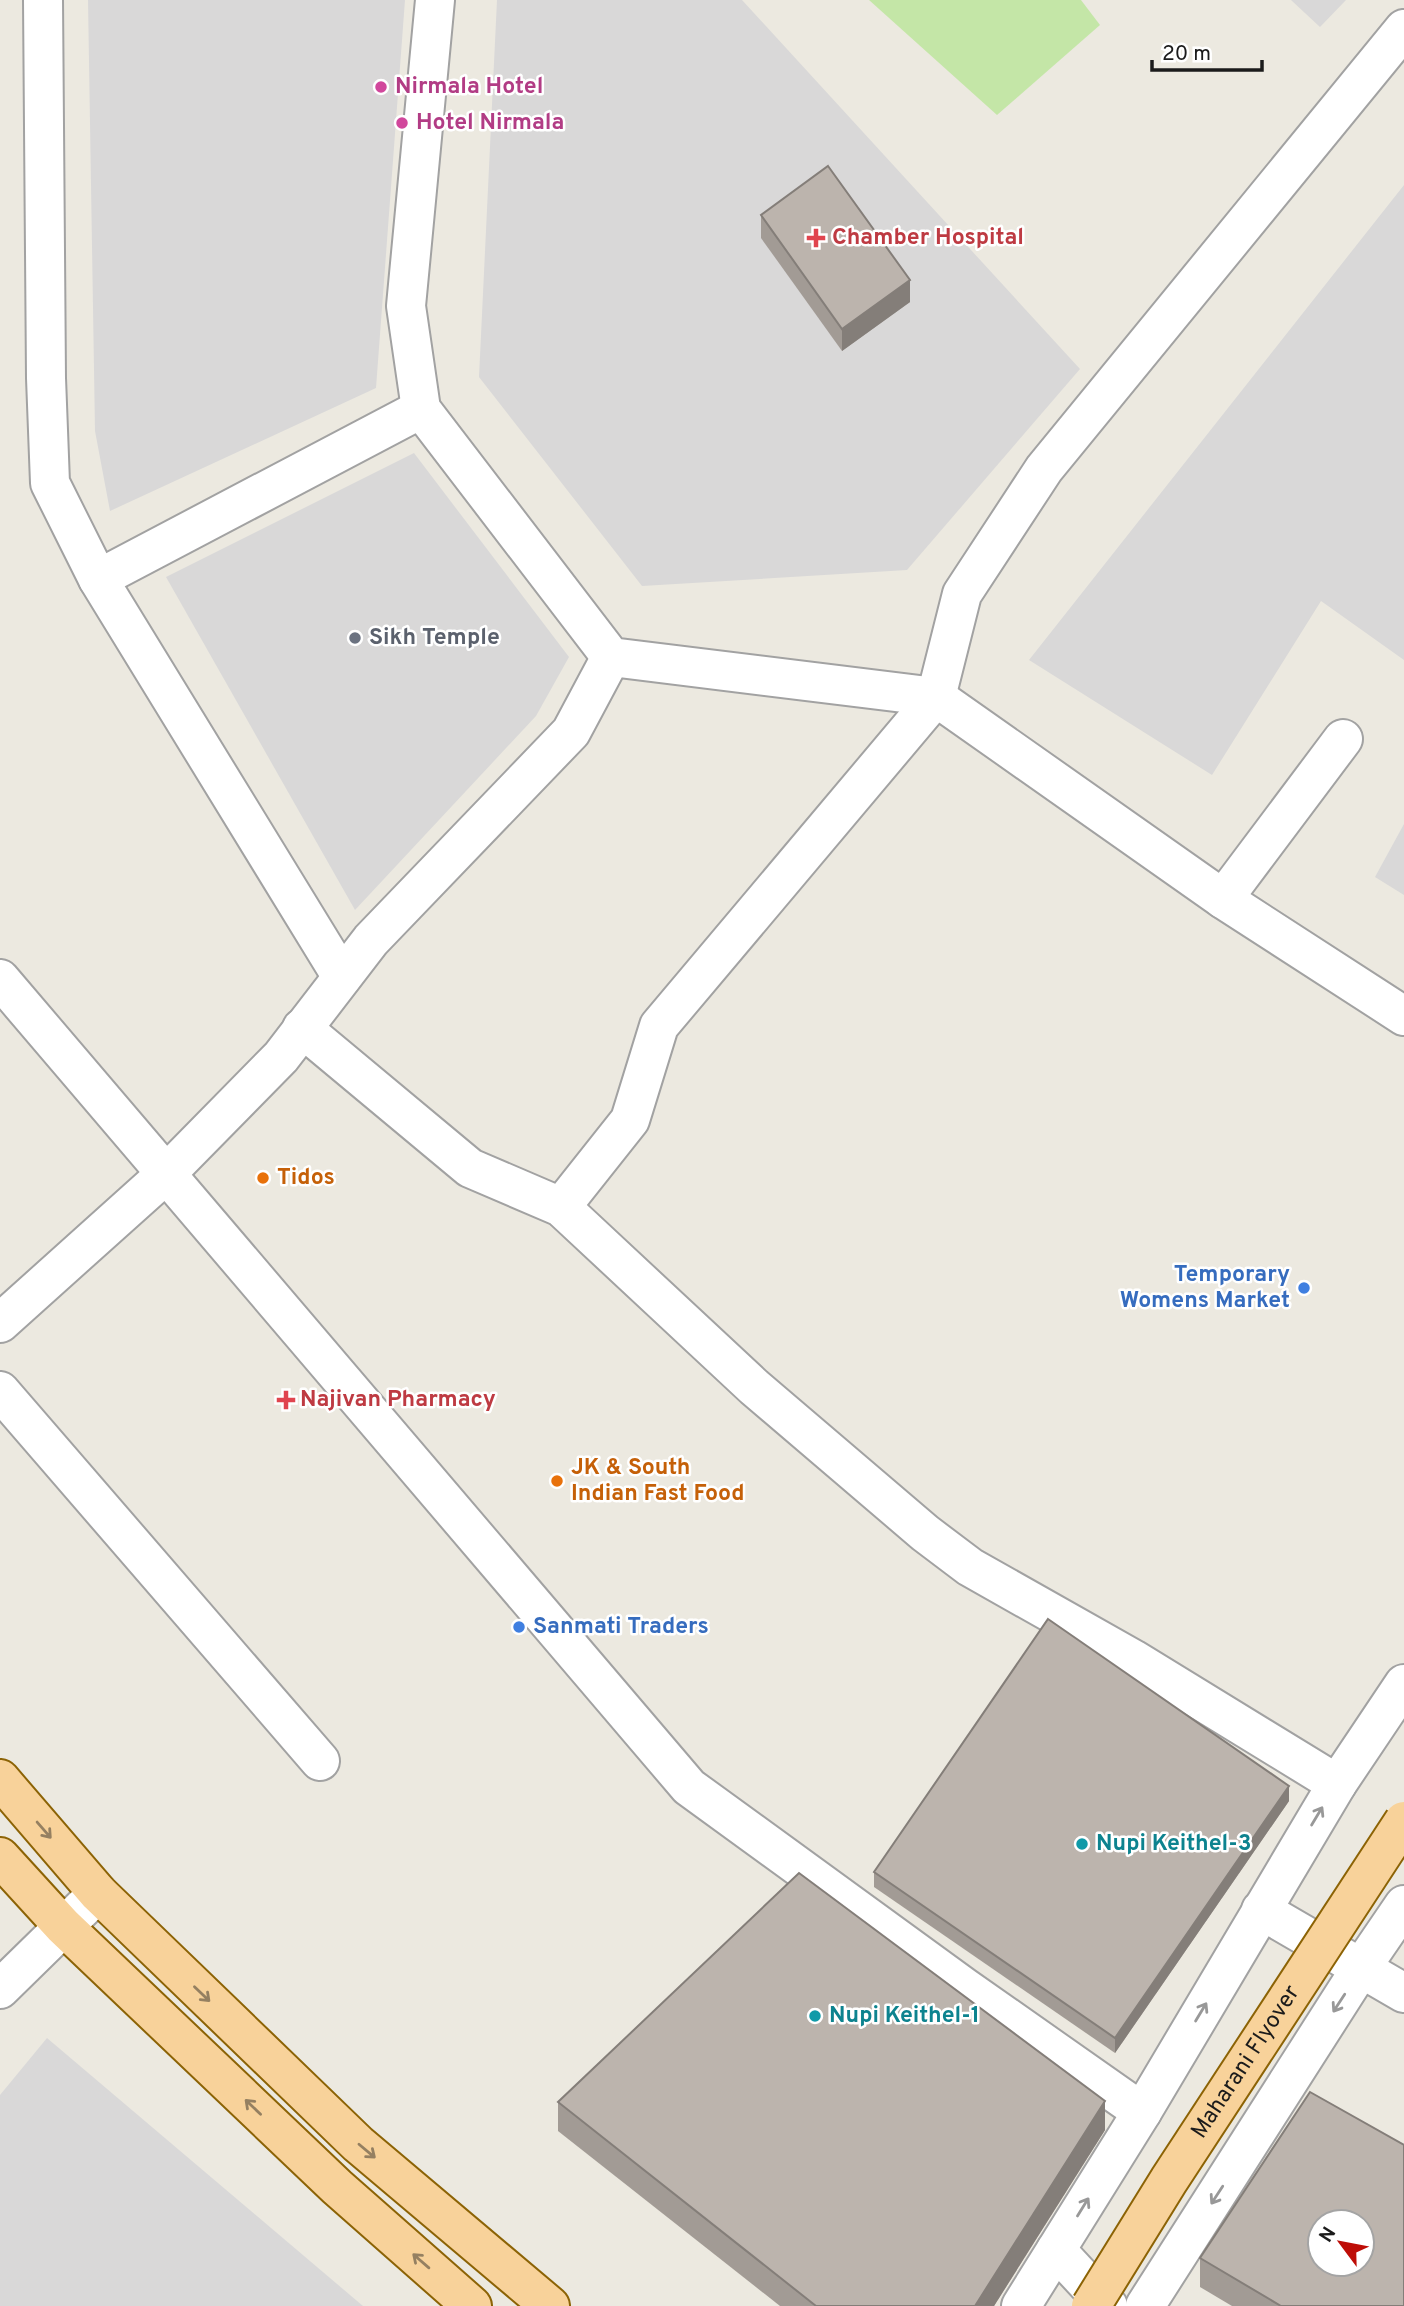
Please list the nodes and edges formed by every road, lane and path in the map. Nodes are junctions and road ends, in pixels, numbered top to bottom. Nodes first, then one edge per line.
1 (43, 0) edge
2 (435, 0) edge
3 (1404, 29) edge
4 (421, 409) junction
5 (98, 579) junction
6 (611, 657) junction
7 (936, 697) junction
8 (1343, 739) dead end
9 (1223, 899) junction
10 (342, 977) junction
11 (0, 979) edge
12 (1404, 1016) edge
13 (302, 1028) junction
14 (166, 1174) junction
15 (561, 1207) junction
16 (0, 1323) edge
17 (0, 1391) edge
18 (1404, 1684) edge
19 (320, 1761) dead end
20 (0, 1779) edge
21 (1337, 1784) junction
22 (1404, 1821) edge
23 (0, 1857) edge
24 (98, 1893) junction
25 (1404, 1905) edge
26 (1261, 1910) junction
27 (63, 1926) junction
28 (1361, 1968) junction
29 (0, 1989) edge
30 (1404, 1993) edge
31 (1142, 2112) junction
32 (1056, 2250) junction
33 (472, 2306) edge
34 (550, 2306) edge
35 (1021, 2306) edge
36 (1091, 2306) edge
37 (1108, 2306) edge
38 (1146, 2306) edge

1 - 5 street
2 - 4 street
3 - 7 street
4 - 5 street
4 - 6 street
5 - 10 street
6 - 7 street
6 - 10 street
7 - 9 street
7 - 15 street
8 - 9 street
9 - 12 street
10 - 13 street
11 - 14 street
13 - 14 street
13 - 15 street
14 - 16 street
14 - 31 street
15 - 21 street
17 - 19 street
18 - 21 street
20 -> 24 main road
26 -> 21 street
22 - 36 main road, Maharani Flyover, bridge
23 - 27 main road
24 - 27 street
24 -> 34 main road
25 - 28 street
26 - 28 street
31 -> 26 street
27 - 29 street
33 -> 27 main road
28 - 30 street
28 -> 38 street
32 -> 31 street
32 - 35 street
32 - 37 street

